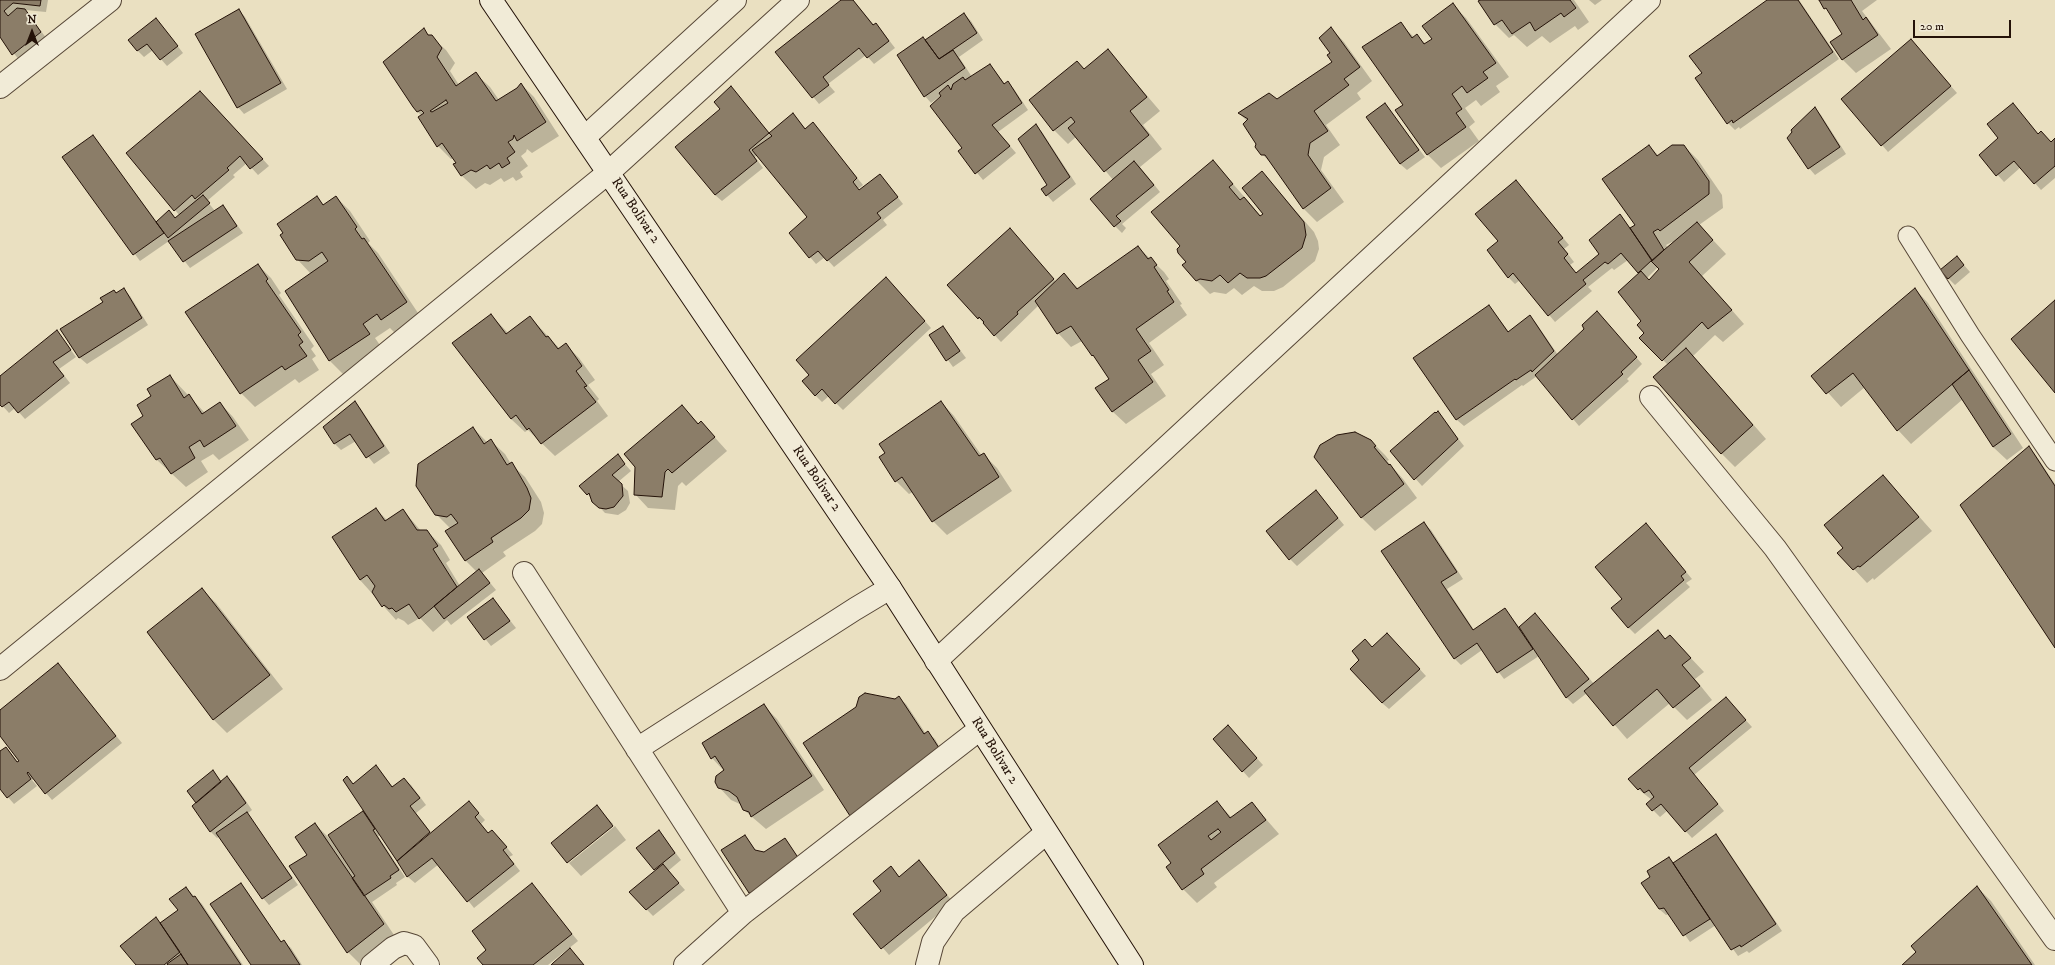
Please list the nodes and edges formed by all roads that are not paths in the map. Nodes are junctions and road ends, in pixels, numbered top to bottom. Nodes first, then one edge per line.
1 (110, 0) edge
2 (491, 0) edge
3 (735, 0) edge
4 (798, 0) edge
5 (1649, 0) edge
6 (0, 87) edge
7 (584, 137) junction
8 (609, 172) junction
9 (1908, 236) dead end
10 (1651, 397) dead end
11 (2055, 461) edge
12 (524, 573) dead end
13 (890, 588) junction
14 (936, 661) junction
15 (0, 669) edge
16 (980, 729) junction
17 (637, 749) junction
18 (1046, 833) junction
19 (743, 913) junction
20 (2055, 940) edge
21 (372, 965) edge
22 (428, 965) edge
23 (685, 965) edge
24 (927, 965) edge
25 (1132, 965) edge

1 - 6 street
2 - 7 street, Rua Bolivar 2
3 - 7 street
4 - 8 street
5 - 14 street
7 - 8 street, Rua Bolivar 2
8 - 13 street, Rua Bolivar 2
8 - 15 street
9 - 11 lane
10 - 20 street
12 - 17 street
13 - 14 street, Rua Bolivar 2
13 - 17 street
14 - 16 street, Rua Bolivar 2
16 - 18 street, Rua Bolivar 2
16 - 19 street
17 - 19 street
18 - 24 street
18 - 25 street, Rua Bolivar 2
19 - 23 street
21 - 22 street

